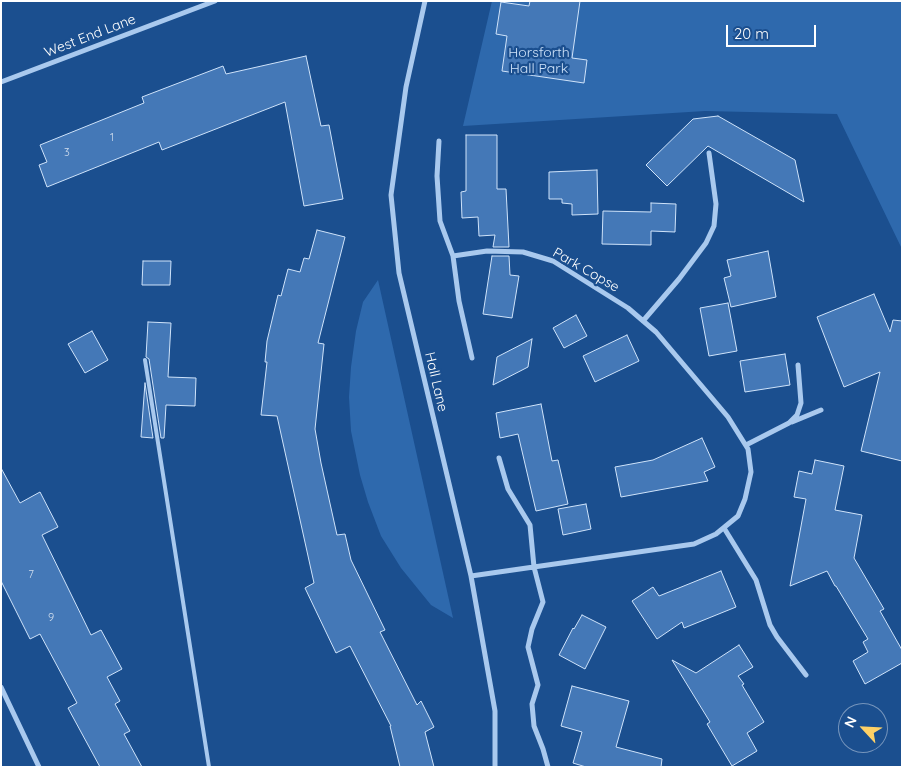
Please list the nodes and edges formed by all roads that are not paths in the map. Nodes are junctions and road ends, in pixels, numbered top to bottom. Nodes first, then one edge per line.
1 (215, 1) edge
2 (425, 1) edge
3 (1, 82) edge
4 (439, 141) dead end
5 (709, 153) dead end
6 (453, 256) junction
7 (643, 320) junction
8 (472, 358) dead end
9 (145, 360) dead end
10 (798, 364) dead end
11 (822, 410) dead end
12 (789, 423) junction
13 (746, 445) junction
14 (500, 458) dead end
15 (724, 528) junction
16 (534, 567) junction
17 (470, 576) junction
18 (806, 675) dead end
19 (1, 687) edge
20 (39, 767) edge
21 (208, 767) edge
22 (495, 767) edge
23 (548, 767) edge

1 - 3 street, West End Lane
2 - 17 street, Hall Lane
4 - 6 street
5 - 7 street
6 - 7 street, Park Copse
6 - 8 street
7 - 13 street, Park Copse
9 - 21 lane
10 - 12 street
11 - 12 street
12 - 13 street
13 - 15 street, Park Copse
14 - 16 street
15 - 16 street, Park Copse
15 - 18 street
16 - 17 street, Park Copse
16 - 23 street
17 - 22 street, Hall Lane
19 - 20 street

